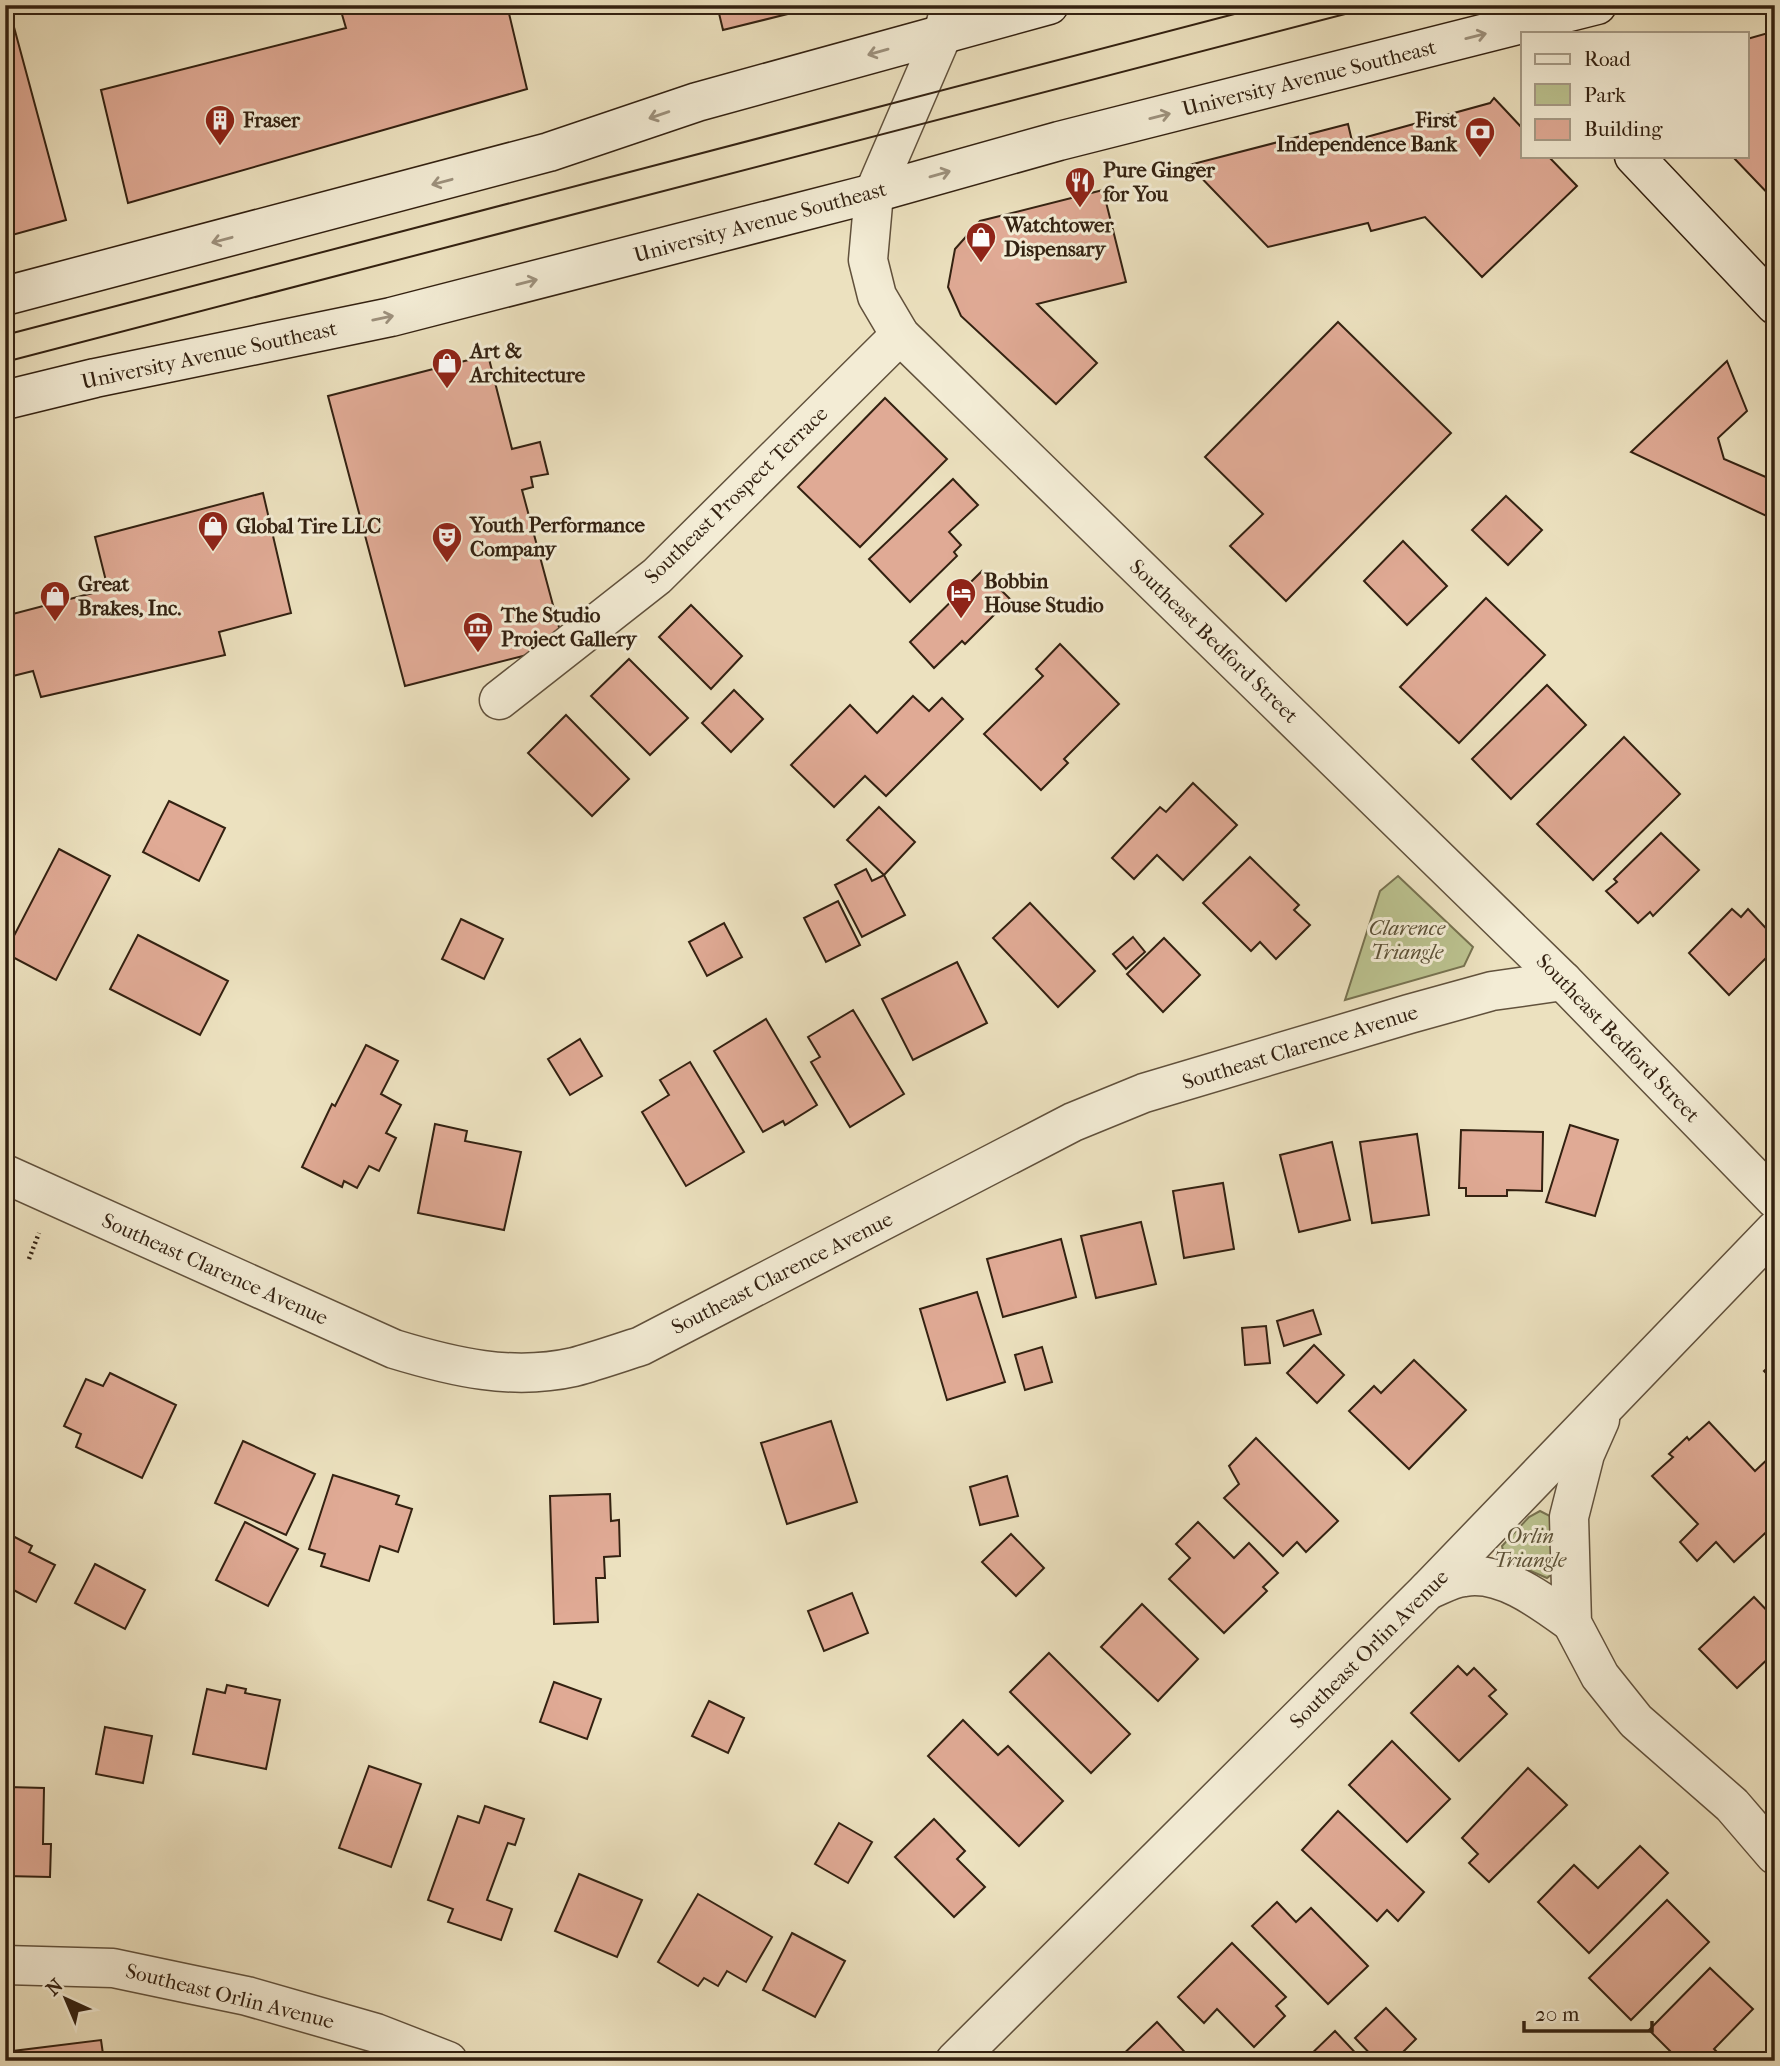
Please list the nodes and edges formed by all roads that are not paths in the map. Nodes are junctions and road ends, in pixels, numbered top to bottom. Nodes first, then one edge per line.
1 (1049, 5) edge
2 (1597, 5) edge
3 (947, 19) edge
4 (1517, 33) edge
5 (1636, 158) edge
6 (874, 192) junction
7 (5, 296) edge
8 (1775, 304) edge
9 (900, 335) junction
10 (5, 400) edge
11 (499, 700) dead end
12 (1563, 981) junction
13 (5, 1174) edge
14 (1775, 1199) edge
15 (1775, 1230) edge
16 (1608, 1402) junction
17 (1428, 1590) junction
18 (1572, 1623) junction
19 (1775, 1856) edge
20 (5, 1965) edge
21 (448, 2061) edge
22 (955, 2061) edge

1 - 3 street
2 - 4 street, University Avenue Southeast
3 - 6 street, Southeast Bedford Street
3 -> 7 street
6 -> 4 street, University Avenue Southeast
5 - 8 street
6 - 9 street, Southeast Bedford Street
10 -> 6 street, University Avenue Southeast
9 - 11 street, Southeast Prospect Terrace
9 - 12 street, Southeast Bedford Street
12 - 13 street, Southeast Clarence Avenue
12 - 14 street, Southeast Bedford Street
15 - 16 street, Southeast Orlin Avenue
16 - 17 street, Southeast Orlin Avenue
16 - 18 street
17 - 18 street
17 - 22 street, Southeast Orlin Avenue
18 - 19 street
20 - 21 street, Southeast Orlin Avenue

